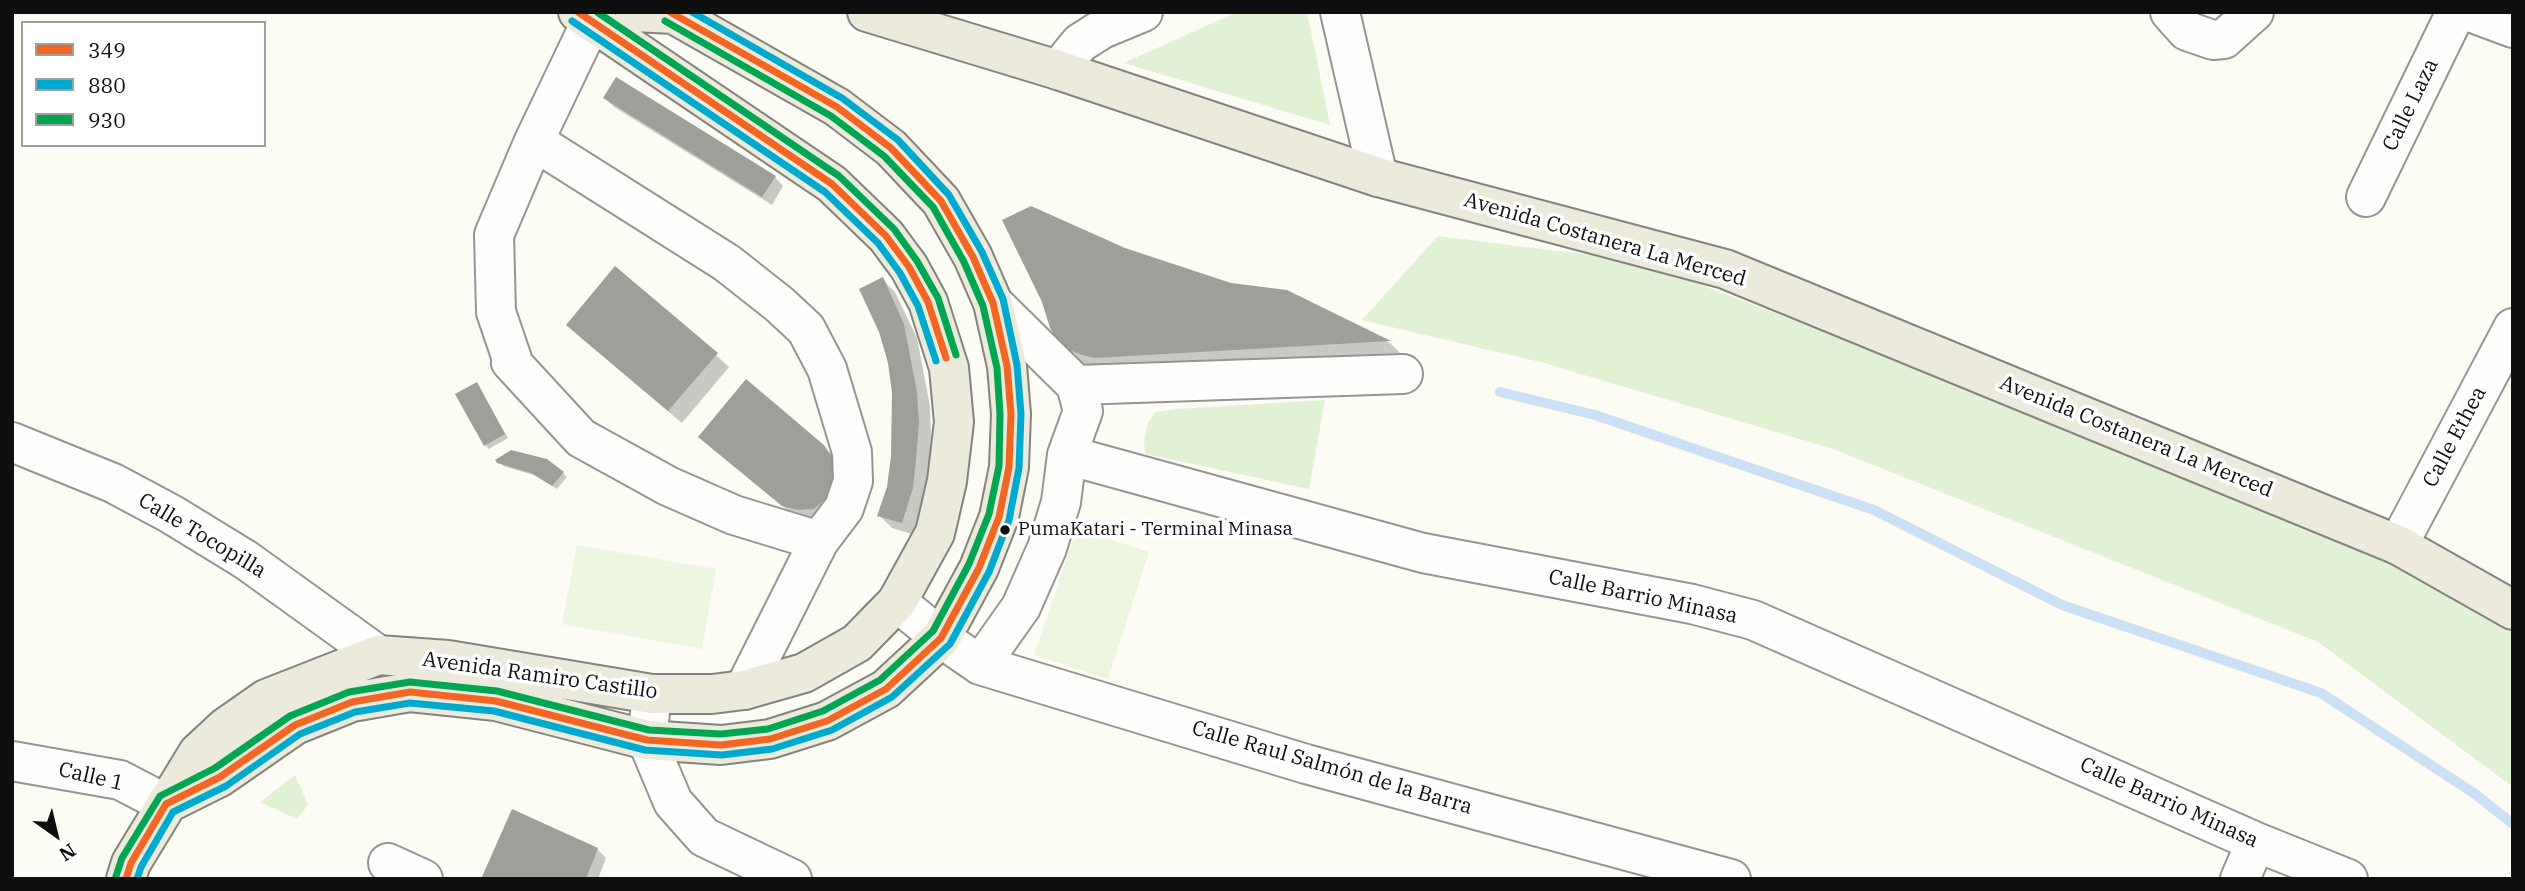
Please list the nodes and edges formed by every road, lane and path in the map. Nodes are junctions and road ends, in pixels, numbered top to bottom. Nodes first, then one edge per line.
1 (635, 12) edge
2 (867, 12) edge
3 (1143, 12) edge
4 (1340, 12) edge
5 (2170, 12) edge
6 (2254, 12) edge
7 (2456, 12) edge
8 (2470, 12) edge
9 (671, 13) edge
10 (597, 15) edge
11 (2513, 28) edge
12 (1058, 70) junction
13 (534, 141) junction
14 (1378, 177) junction
15 (2366, 197) dead end
16 (993, 303) junction
17 (2513, 328) edge
18 (1403, 374) dead end
19 (1076, 386) junction
20 (12, 442) edge
21 (1067, 455) junction
22 (819, 541) junction
23 (2398, 545) junction
24 (897, 602) junction
25 (2513, 610) edge
26 (941, 638) junction
27 (378, 655) junction
28 (980, 665) junction
29 (744, 690) junction
30 (652, 694) junction
31 (647, 740) junction
32 (752, 741) junction
33 (12, 761) edge
34 (166, 804) junction
35 (2256, 842) junction
36 (388, 863) dead end
37 (1726, 878) edge
38 (126, 879) edge
39 (423, 879) edge
40 (792, 879) edge
41 (2240, 879) edge
42 (2348, 879) edge

1 - 9 main road
2 - 12 main road, Avenida Costanera La Merced
3 - 12 street
4 - 14 street
5 - 6 street
7 - 15 street, Calle Laza
8 - 11 street
9 - 16 main road, Avenida Ramiro Castillo
10 - 13 street
10 - 24 main road, Avenida Ramiro Castillo
12 - 14 main road, Avenida Costanera La Merced
13 - 22 street
13 - 22 street
14 - 23 main road, Avenida Costanera La Merced
16 - 19 street
16 - 26 main road, Avenida Ramiro Castillo
17 - 23 street, Calle Ethea
18 - 19 street
19 - 21 street
20 - 27 street, Calle Tocopilla
21 - 28 street
21 - 35 street, Calle Barrio Minasa
22 - 29 street
23 - 25 main road, Avenida Costanera La Merced
24 - 26 street, Calle Raul Salmón de la Barra
24 - 29 main road, Avenida Ramiro Castillo
26 - 28 street, Calle Raul Salmón de la Barra
26 - 32 main road, Avenida Ramiro Castillo
27 - 30 main road, Avenida Ramiro Castillo
27 - 34 main road, Avenida Ramiro Castillo
28 - 37 street, Calle Raul Salmón de la Barra
29 - 30 main road, Avenida Ramiro Castillo
29 - 32 main road
30 - 31 street
31 - 32 main road, Avenida Ramiro Castillo
31 - 34 main road, Avenida Ramiro Castillo
31 - 40 street
33 - 34 street, Calle 1
34 - 38 main road, Avenida Ramiro Castillo
35 - 41 street
35 - 42 street, Calle Barrio Minasa
36 - 39 street

